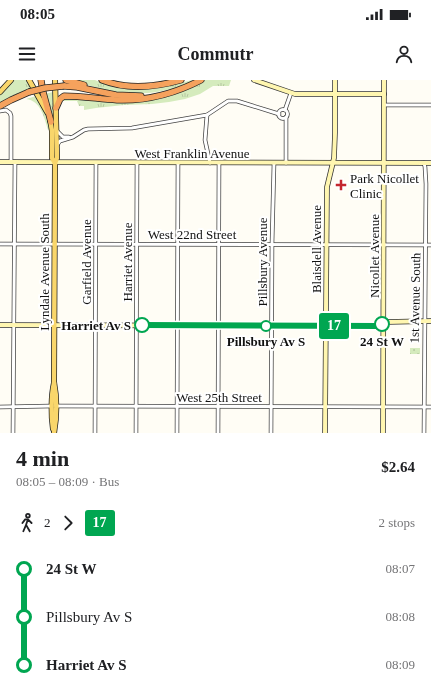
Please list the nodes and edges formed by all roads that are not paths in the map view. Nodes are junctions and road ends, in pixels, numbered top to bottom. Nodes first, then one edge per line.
1 (11, 80) edge
2 (29, 80) edge
3 (41, 80) edge
4 (55, 80) edge
5 (102, 80) edge
6 (182, 80) edge
7 (201, 80) edge
8 (254, 80) edge
9 (335, 80) edge
10 (384, 80) edge
11 (65, 83) edge
12 (179, 90) junction
13 (0, 92) edge
14 (292, 94) junction
15 (335, 94) junction
16 (384, 94) junction
17 (384, 105) junction
18 (431, 105) edge
19 (0, 106) edge
20 (56, 108) junction
21 (285, 110) junction
22 (0, 111) edge
23 (278, 114) junction
24 (208, 115) junction
25 (286, 117) junction
26 (51, 122) junction
27 (57, 131) junction
28 (77, 135) junction
29 (57, 146) junction
30 (0, 162) edge
31 (13, 162) junction
32 (55, 163) junction
33 (96, 163) junction
34 (137, 163) junction
35 (178, 163) junction
36 (210, 163) junction
37 (219, 163) junction
38 (274, 163) junction
39 (286, 163) junction
40 (332, 163) junction
41 (384, 163) junction
42 (424, 163) junction
43 (431, 163) edge
44 (0, 244) edge
45 (14, 244) junction
46 (55, 244) junction
47 (96, 244) junction
48 (137, 244) junction
49 (178, 244) junction
50 (219, 244) junction
51 (272, 244) junction
52 (327, 244) junction
53 (384, 244) junction
54 (426, 244) junction
55 (431, 245) edge
56 (425, 321) junction
57 (431, 321) edge
58 (383, 324) junction
59 (0, 325) edge
60 (14, 325) junction
61 (96, 325) junction
62 (137, 325) junction
63 (177, 325) junction
64 (219, 325) junction
65 (55, 326) junction
66 (272, 326) junction
67 (326, 326) junction
68 (54, 406) junction
69 (178, 406) junction
70 (0, 407) edge
71 (13, 407) junction
72 (95, 407) junction
73 (136, 407) junction
74 (218, 407) junction
75 (272, 407) junction
76 (325, 407) junction
77 (383, 407) junction
78 (424, 407) junction
79 (431, 407) edge
80 (13, 433) edge
81 (54, 433) edge
82 (95, 433) edge
83 (136, 433) edge
84 (178, 433) edge
85 (218, 433) edge
86 (271, 433) edge
87 (325, 433) edge
88 (383, 433) edge
89 (424, 433) edge

1 - 13 main road
2 - 26 main road
3 - 26 highway
4 - 20 main road
5 - 6 highway
7 - 12 highway
8 - 14 street
9 - 15 street, Blaisdell Avenue
10 - 16 street, Nicollet Avenue
11 - 12 highway
11 - 19 highway, bridge
12 - 20 highway
14 - 15 street
14 - 21 street
15 - 16 street
15 - 40 street, Blaisdell Avenue
16 - 17 street, Nicollet Avenue
17 - 18 street
17 - 41 street, Nicollet Avenue
20 - 27 main road
21 - 23 street
21 - 25 street
22 - 31 street
23 - 24 street
23 - 25 street
24 - 28 street
24 - 36 street
25 - 39 street
26 - 32 main road
27 - 28 street
27 - 29 main road
28 - 29 street
29 - 32 main road
30 - 31 street, West Franklin Avenue
31 - 32 street, West Franklin Avenue
31 - 45 street
32 - 33 street, West Franklin Avenue
32 - 46 main road, Lyndale Avenue South
33 - 34 street, West Franklin Avenue
33 - 47 street, Garfield Avenue
34 - 35 street, West Franklin Avenue
34 - 48 street, Harriet Avenue
35 - 36 street, West Franklin Avenue
35 - 49 street
36 - 37 street, West Franklin Avenue
37 - 38 street, West Franklin Avenue
37 - 50 street
38 - 39 street, West Franklin Avenue
38 - 51 street, Pillsbury Avenue
39 - 40 street, West Franklin Avenue
40 - 41 street, West Franklin Avenue
40 - 52 street, Blaisdell Avenue
41 - 42 street, West Franklin Avenue
41 - 53 street, Nicollet Avenue
42 - 43 street, West Franklin Avenue
42 - 54 street, 1st Avenue South
44 - 45 street, West 22nd Street
45 - 46 street, West 22nd Street
45 - 60 street
46 - 47 street, West 22nd Street
46 - 65 main road, Lyndale Avenue South
47 - 48 street, West 22nd Street
47 - 61 street, Garfield Avenue
48 - 49 street, West 22nd Street
48 - 62 street, Harriet Avenue
49 - 50 street, West 22nd Street
49 - 63 street
50 - 51 street, West 22nd Street
50 - 64 street
51 - 52 street, West 22nd Street
51 - 66 street, Pillsbury Avenue
52 - 53 street, West 22nd Street
52 - 67 street, Blaisdell Avenue
53 - 54 street, West 22nd Street
53 - 58 street, Nicollet Avenue
54 - 55 street, West 22nd Street
54 - 56 street, 1st Avenue South
56 - 57 street
56 - 58 street
56 - 78 street, 1st Avenue South
58 - 67 street
58 - 77 street, Nicollet Avenue
59 - 60 street
60 - 65 street
60 - 71 street
61 - 62 street
61 - 65 street
61 - 72 street, Garfield Avenue
62 - 63 street
62 - 73 street, Harriet Avenue
63 - 64 street
63 - 69 street
64 - 66 street
64 - 74 street
65 - 68 main road, Lyndale Avenue South
66 - 67 street
66 - 75 street, Pillsbury Avenue
67 - 76 street, Blaisdell Avenue
68 - 71 street, West 25th Street
68 - 72 street, West 25th Street
68 - 81 main road, Lyndale Avenue South
69 - 73 street, West 25th Street
69 - 74 street, West 25th Street
69 - 84 street
70 - 71 street, West 25th Street
71 - 80 street
72 - 73 street, West 25th Street
72 - 82 street, Garfield Avenue
73 - 83 street, Harriet Avenue
74 - 75 street, West 25th Street
74 - 85 street
75 - 76 street, West 25th Street
75 - 86 street, Pillsbury Avenue
76 - 77 street, West 25th Street
76 - 87 street, Blaisdell Avenue
77 - 78 street, West 25th Street
77 - 88 street, Nicollet Avenue
78 - 79 street, West 25th Street
78 - 89 street, 1st Avenue South

